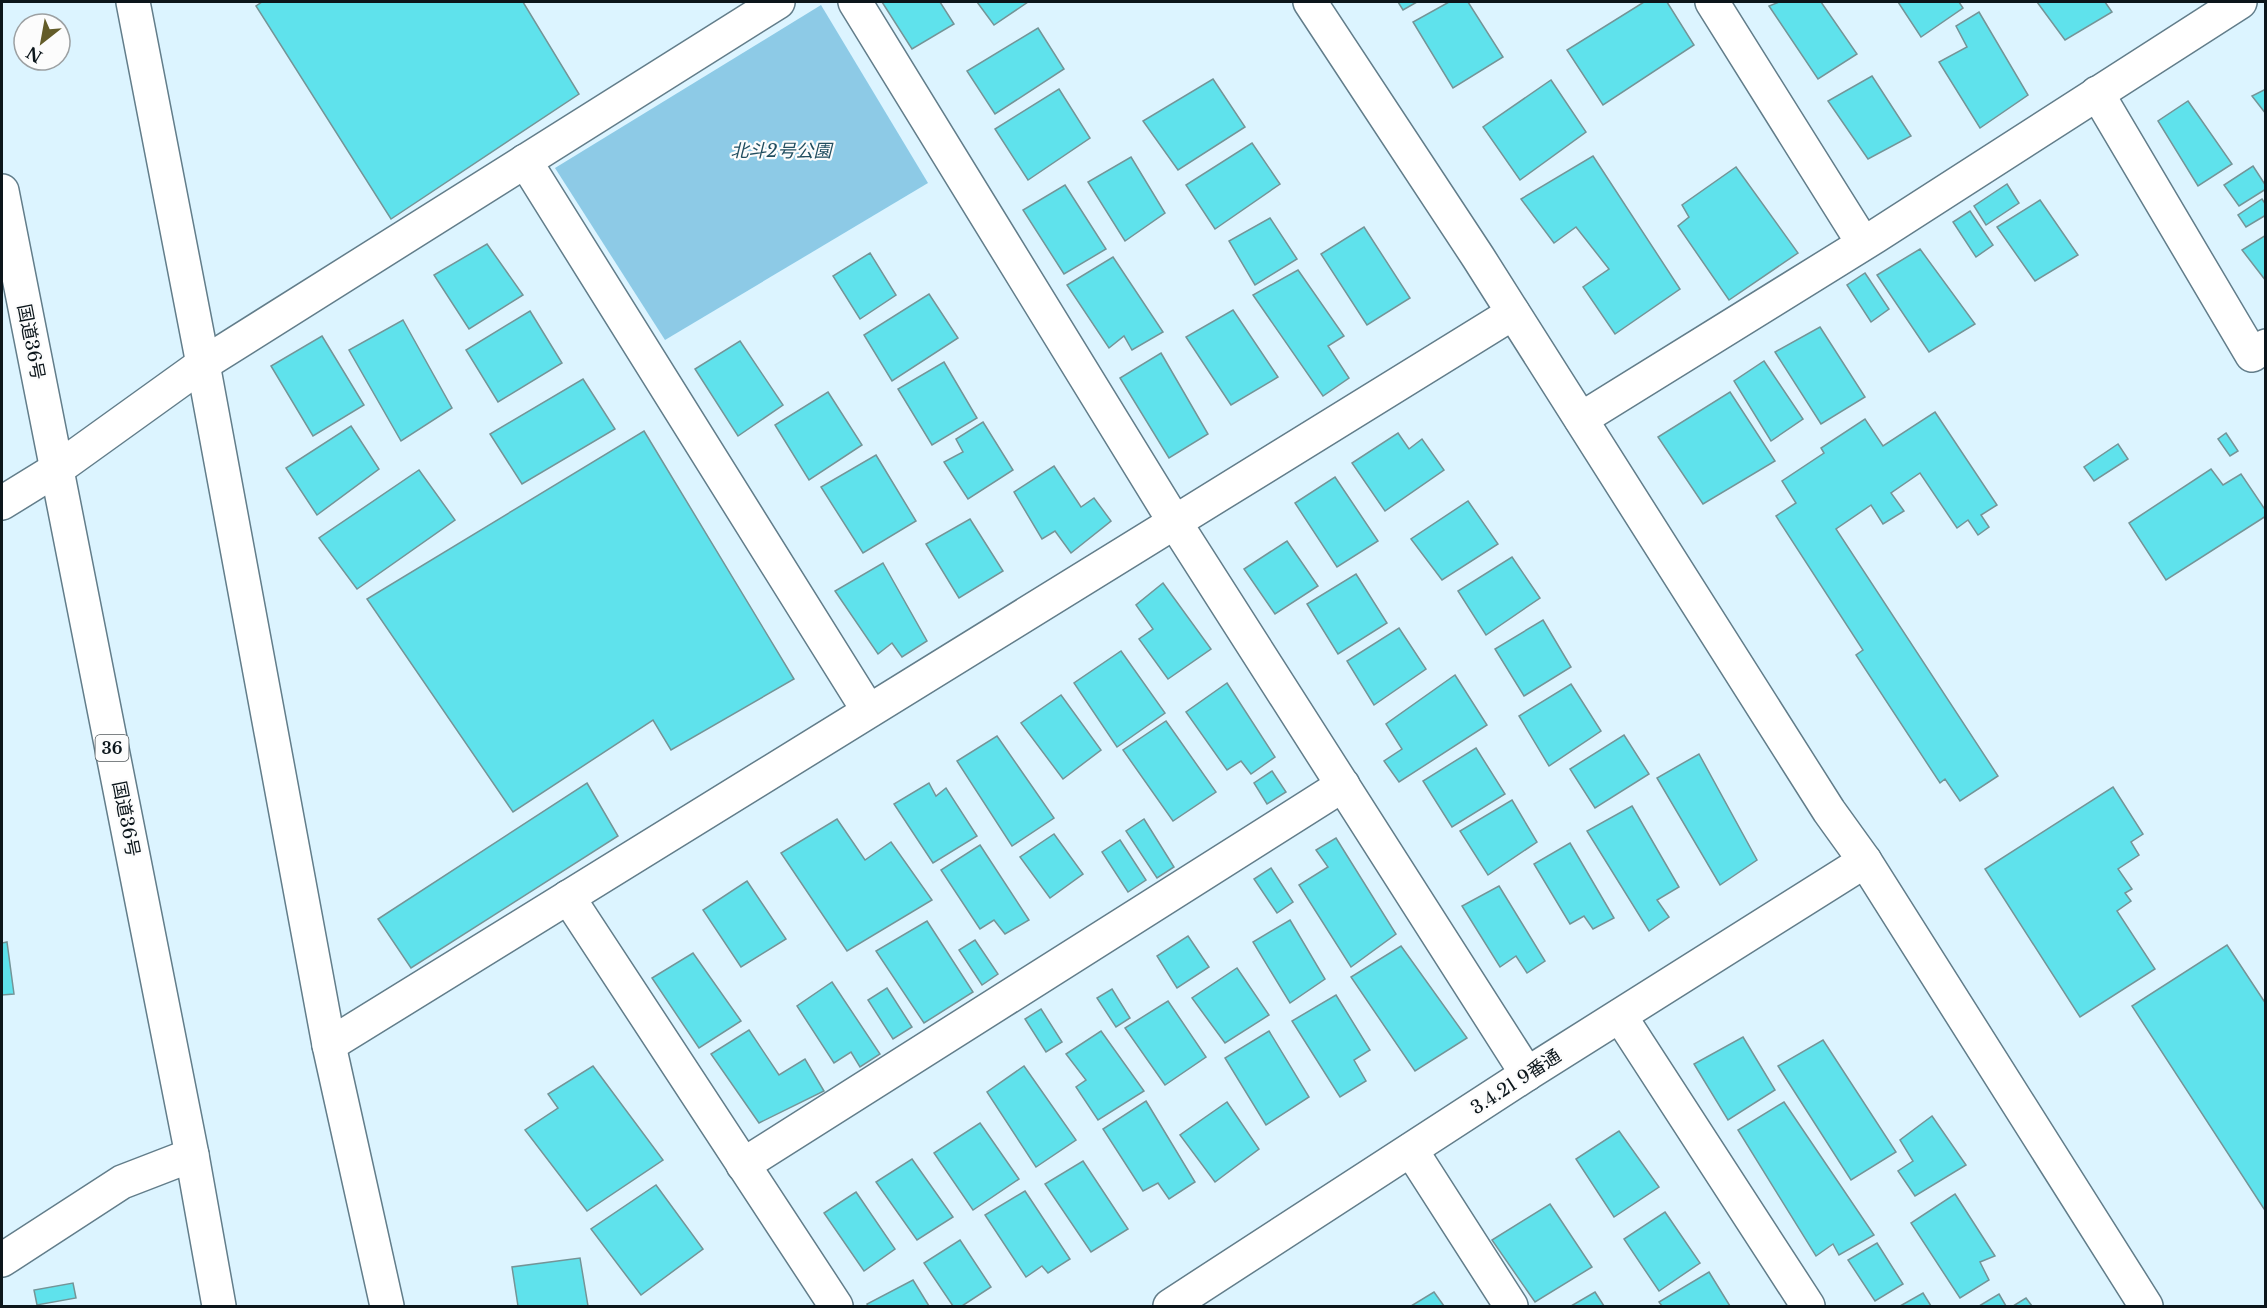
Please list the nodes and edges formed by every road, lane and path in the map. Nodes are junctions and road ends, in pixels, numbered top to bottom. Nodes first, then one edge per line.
1 (133, 2) edge
2 (778, 2) edge
3 (855, 2) edge
4 (1310, 2) edge
5 (1712, 2) edge
6 (2240, 2) edge
7 (2097, 93) junction
8 (525, 161) junction
9 (2, 191) edge
10 (1863, 243) junction
11 (1513, 312) junction
12 (2265, 346) edge
13 (203, 364) junction
14 (1581, 419) junction
15 (57, 469) junction
16 (2, 503) edge
17 (1174, 521) junction
18 (868, 710) junction
19 (1343, 785) junction
20 (1865, 861) junction
21 (568, 897) junction
22 (1620, 1016) junction
23 (329, 1045) junction
24 (1527, 1074) junction
25 (1411, 1150) junction
26 (192, 1155) junction
27 (743, 1165) junction
28 (2, 1260) edge
29 (1183, 1303) edge
30 (219, 1306) edge
31 (387, 1306) edge
32 (836, 1306) edge
33 (1511, 1306) edge
34 (1808, 1306) edge
35 (2146, 1306) edge

1 - 13 main road
2 - 8 main road
3 - 17 main road
4 - 11 main road
5 - 10 main road
6 - 7 main road
7 - 10 main road
7 - 12 main road
8 - 13 main road
8 - 18 main road
9 - 15 main road, 国道36号 / 36
10 - 14 main road
11 - 14 main road
11 - 17 main road
13 - 15 main road
13 - 23 main road
14 - 20 main road
15 - 16 main road
15 - 26 main road, 国道36号 / 36
17 - 18 main road
17 - 19 main road
18 - 21 main road
19 - 24 main road
19 - 27 main road
20 - 22 main road, 3.4.21 9番通
20 - 35 main road
21 - 23 main road
21 - 27 main road
22 - 24 main road, 3.4.21 9番通
22 - 34 main road
23 - 31 main road
24 - 25 main road, 3.4.21 9番通
25 - 29 main road, 3.4.21 9番通
25 - 33 main road
26 - 28 main road
26 - 30 main road, 国道36号 / 36
27 - 32 main road

